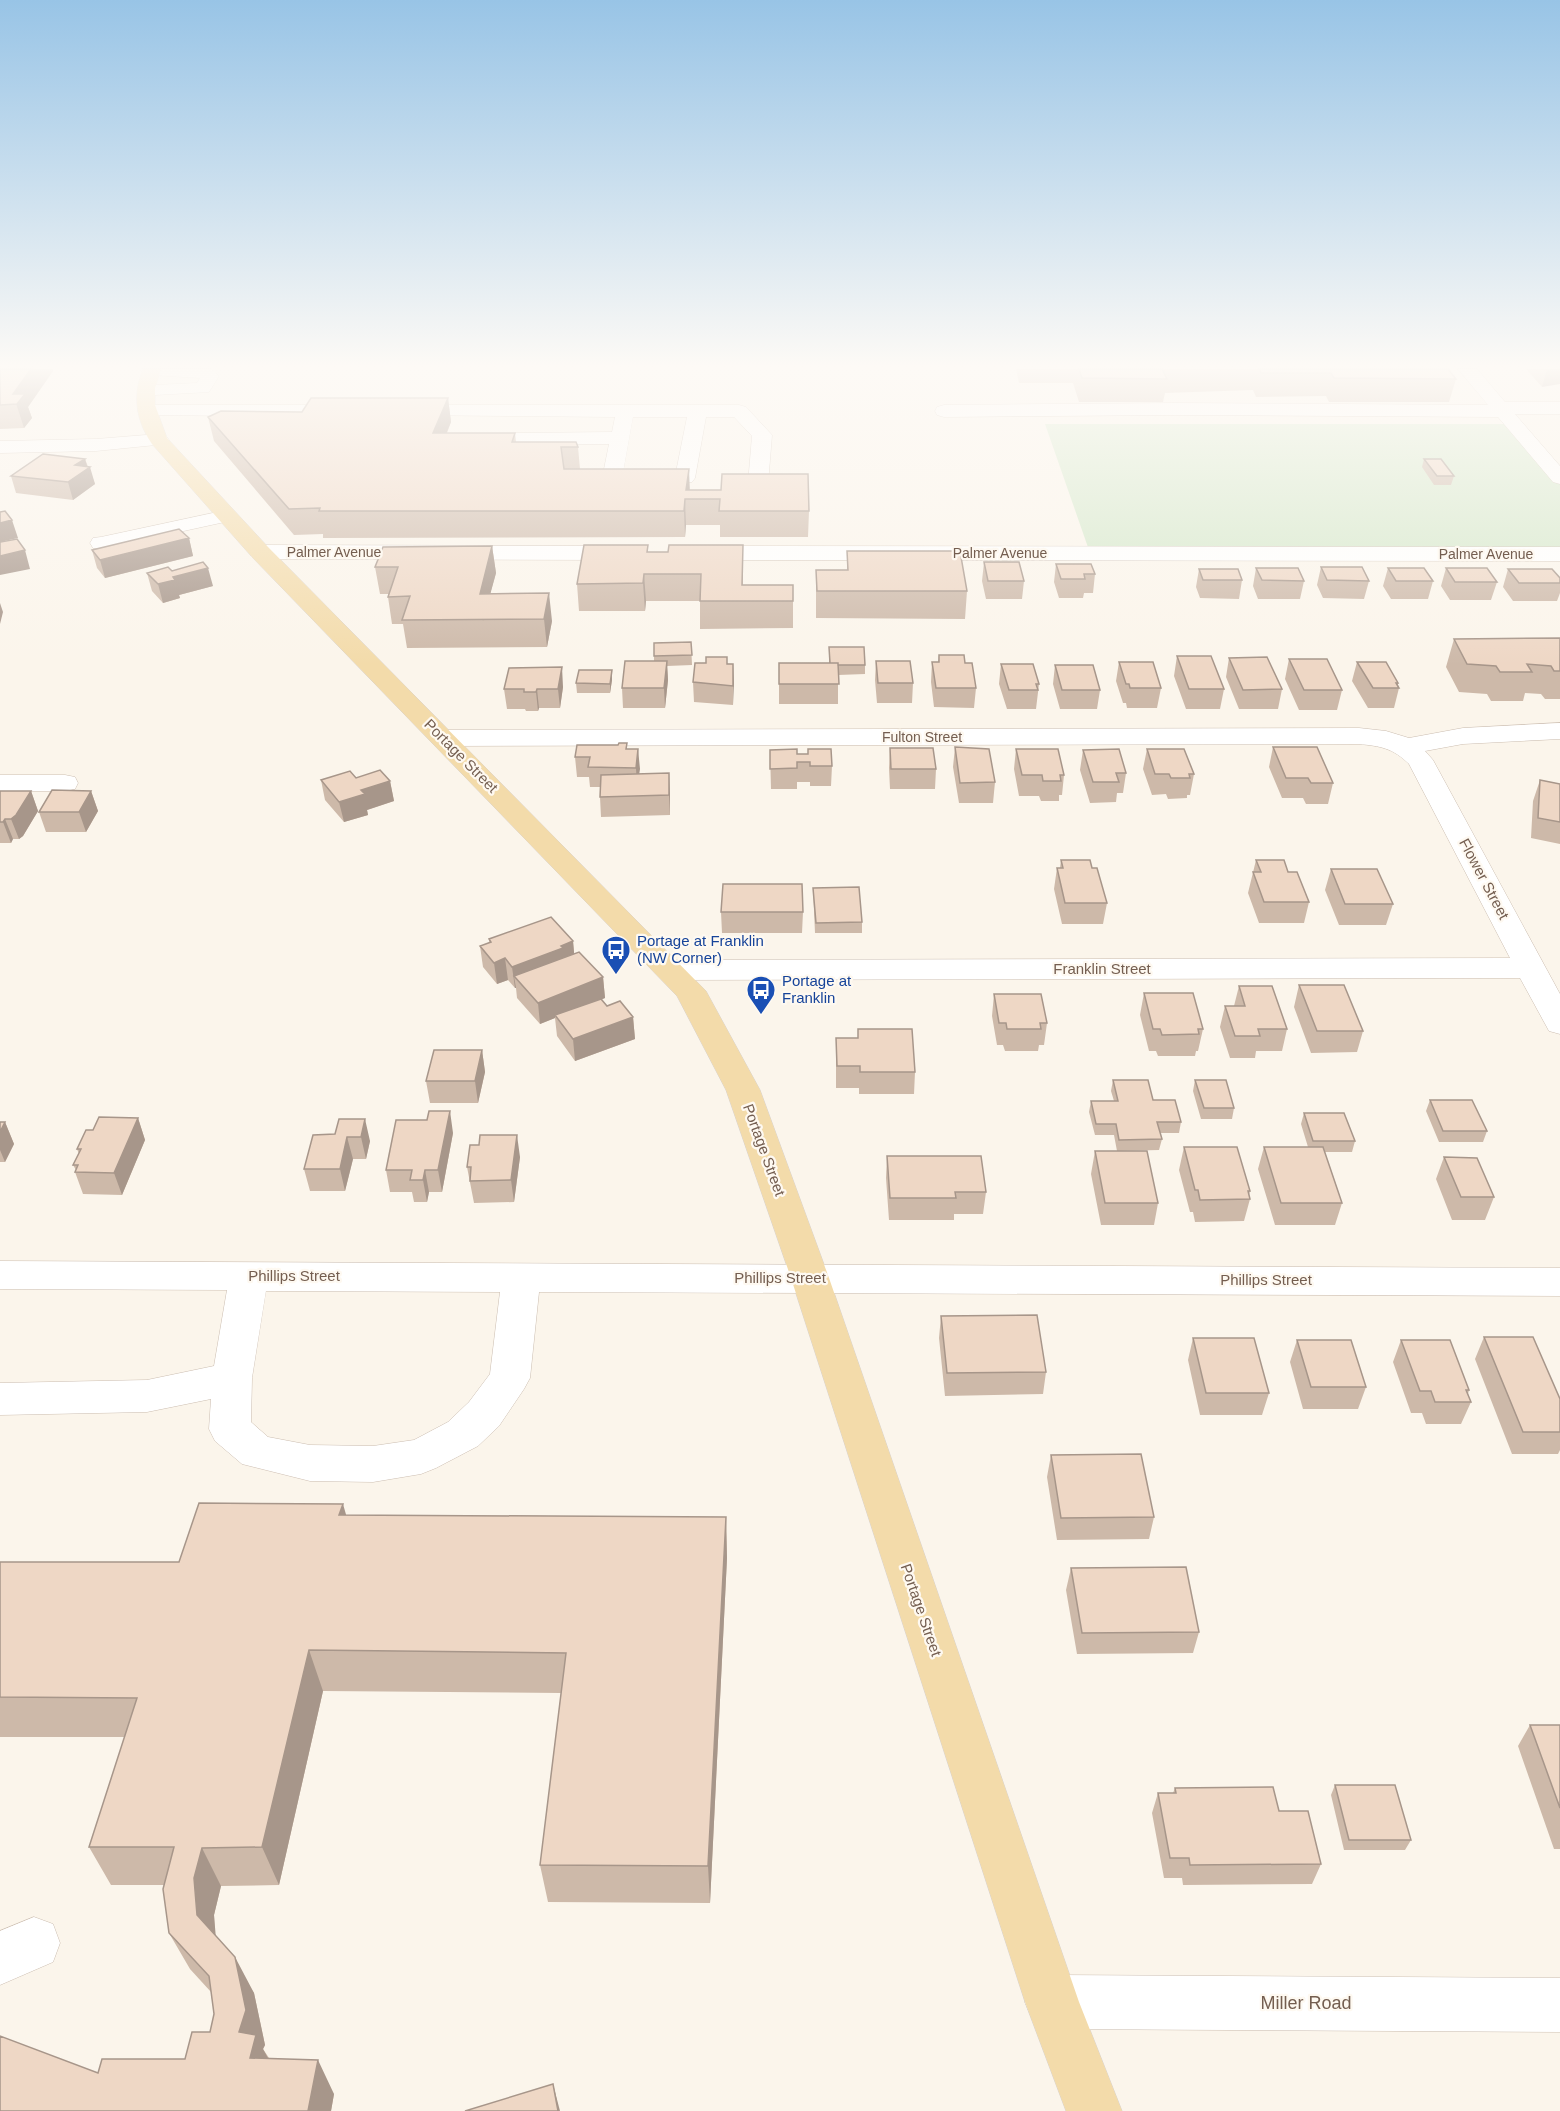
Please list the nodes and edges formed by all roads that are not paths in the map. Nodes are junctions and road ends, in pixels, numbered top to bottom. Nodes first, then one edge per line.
1 (196, 468) edge
2 (614, 468) edge
3 (687, 468) edge
4 (759, 468) edge
5 (758, 484) edge
6 (227, 516) junction
7 (101, 543) dead end
8 (260, 552) junction
9 (652, 553) edge
10 (676, 553) edge
11 (1560, 554) edge
12 (1560, 731) edge
13 (444, 738) junction
14 (1403, 744) junction
15 (0, 783) edge
16 (64, 783) dead end
17 (1531, 968) junction
18 (672, 970) junction
19 (1560, 1024) edge
20 (0, 1275) edge
21 (249, 1276) junction
22 (520, 1277) junction
23 (810, 1278) junction
24 (1560, 1282) edge
25 (232, 1378) junction
26 (0, 1399) edge
27 (1052, 2002) junction
28 (1560, 2005) edge
29 (1095, 2111) edge

1 - 6 main road, Portage Street
2 - 3 street
4 - 5 street
6 - 7 street
6 - 8 main road, Portage Street
8 - 9 street, Palmer Avenue
8 - 13 main road, Portage Street
10 - 11 street, Palmer Avenue
12 - 14 street, Fulton Street
13 - 14 street, Fulton Street
13 - 18 main road, Portage Street
14 - 17 street, Flower Street
15 - 16 street
17 - 18 street, Franklin Street
17 - 19 street, Flower Street
18 - 23 main road, Portage Street
20 - 21 street, Phillips Street
21 - 22 street, Phillips Street
21 - 25 street
22 - 23 street, Phillips Street
22 - 25 street
23 - 24 street, Phillips Street
23 - 27 main road, Portage Street
25 - 26 street
27 - 28 street, Miller Road
27 - 29 main road, Portage Street

